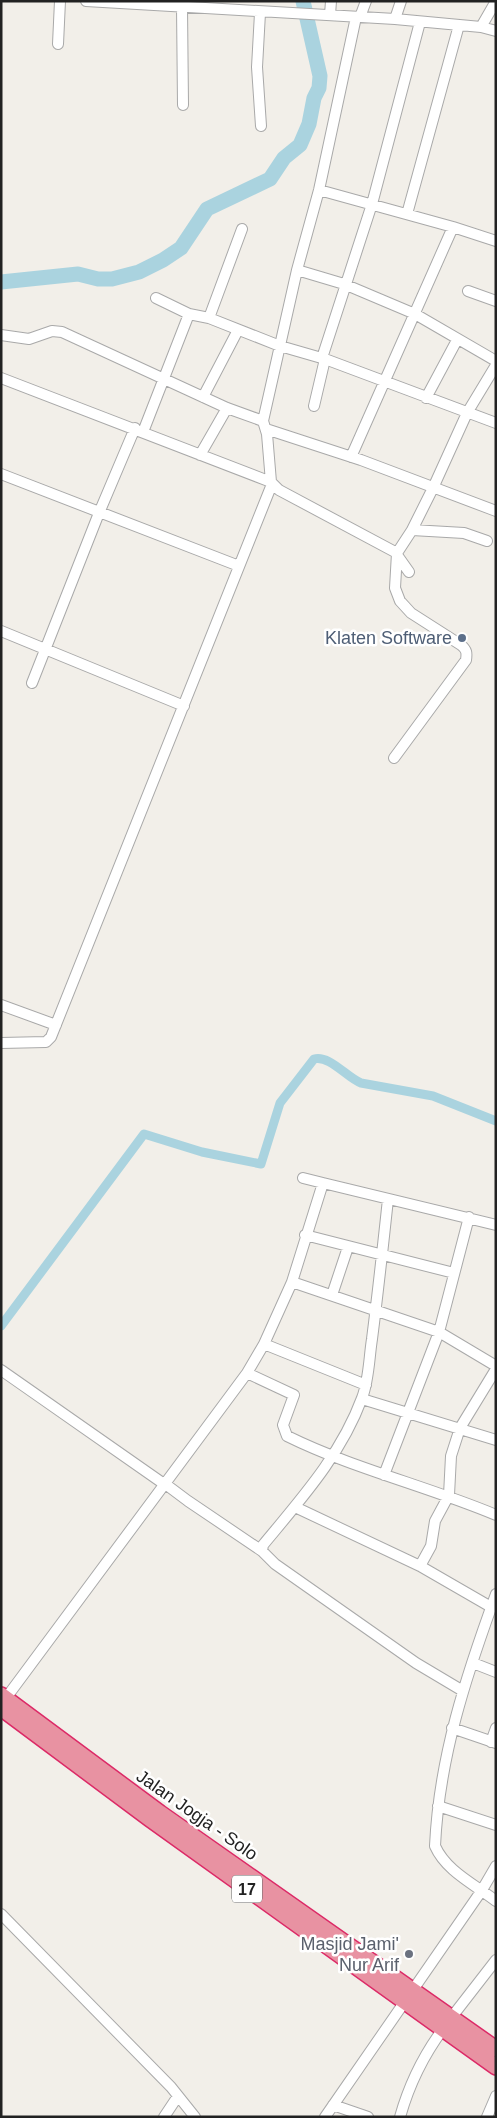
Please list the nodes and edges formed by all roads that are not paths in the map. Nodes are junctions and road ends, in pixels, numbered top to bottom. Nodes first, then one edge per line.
1 (60, 1) edge
2 (86, 1) edge
3 (331, 1) edge
4 (366, 1) edge
5 (401, 1) edge
6 (496, 2) edge
7 (140, 3) edge
8 (227, 6) edge
9 (182, 7) junction
10 (260, 13) junction
11 (330, 15) junction
12 (358, 17) junction
13 (395, 19) junction
14 (420, 22) junction
15 (458, 25) junction
16 (481, 27) junction
17 (496, 31) edge
18 (58, 44) dead end
19 (183, 105) dead end
20 (261, 126) dead end
21 (319, 190) junction
22 (372, 204) junction
23 (407, 214) junction
24 (452, 227) junction
25 (242, 229) dead end
26 (496, 241) edge
27 (297, 270) junction
28 (344, 284) junction
29 (468, 291) dead end
30 (156, 298) dead end
31 (496, 300) edge
32 (189, 314) junction
33 (415, 314) junction
34 (209, 318) junction
35 (238, 330) junction
36 (1, 335) edge
37 (457, 340) junction
38 (280, 346) junction
39 (324, 359) junction
40 (496, 361) edge
41 (496, 365) edge
42 (1, 378) edge
43 (163, 378) junction
44 (384, 383) junction
45 (203, 397) junction
46 (426, 398) junction
47 (314, 406) dead end
48 (227, 408) junction
49 (467, 413) junction
50 (496, 423) edge
51 (264, 425) junction
52 (139, 430) junction
53 (200, 455) junction
54 (351, 457) junction
55 (1, 474) edge
56 (271, 483) junction
57 (434, 488) junction
58 (496, 511) edge
59 (99, 513) junction
60 (412, 530) junction
61 (487, 541) dead end
62 (397, 554) junction
63 (239, 566) junction
64 (409, 572) dead end
65 (1, 631) edge
66 (46, 649) junction
67 (32, 683) dead end
68 (184, 706) junction
69 (394, 758) dead end
70 (1, 1005) edge
71 (56, 1024) junction
72 (1, 1044) edge
73 (303, 1178) dead end
74 (323, 1183) junction
75 (388, 1199) junction
76 (469, 1217) junction
77 (496, 1224) edge
78 (305, 1235) junction
79 (348, 1248) junction
80 (381, 1256) junction
81 (454, 1274) junction
82 (292, 1282) junction
83 (332, 1295) junction
84 (376, 1311) junction
85 (439, 1332) junction
86 (264, 1344) junction
87 (496, 1368) edge
88 (1, 1370) edge
89 (247, 1373) junction
90 (366, 1385) junction
91 (362, 1399) junction
92 (406, 1413) junction
93 (460, 1428) junction
94 (496, 1440) edge
95 (332, 1457) junction
96 (384, 1475) junction
97 (164, 1483) junction
98 (449, 1496) junction
99 (294, 1507) junction
100 (496, 1515) edge
101 (262, 1551) junction
102 (420, 1566) junction
103 (496, 1594) edge
104 (491, 1607) junction
105 (491, 1626) edge
106 (473, 1663) junction
107 (496, 1672) edge
108 (463, 1691) junction
109 (3, 1701) edge
110 (452, 1728) junction
111 (496, 1728) edge
112 (493, 1743) edge
113 (438, 1806) junction
114 (496, 1824) edge
115 (496, 1866) edge
116 (482, 1890) junction
117 (496, 1901) edge
118 (1, 1914) edge
119 (496, 1960) edge
120 (409, 1996) junction
121 (447, 2023) junction
122 (496, 2049) edge
123 (496, 2067) edge
124 (178, 2096) junction
125 (496, 2096) edge
126 (333, 2105) junction
127 (164, 2117) edge
128 (195, 2117) edge
129 (325, 2117) edge
130 (368, 2117) edge
131 (400, 2117) edge
132 (487, 2117) edge

1 - 18 street
2 - 7 street
3 - 11 street
4 - 12 street
5 - 13 street
6 - 16 street
7 - 9 street
8 - 9 street
8 - 10 street
9 - 19 street
10 - 11 street
10 - 20 street
11 - 12 street
12 - 13 street
12 - 21 street
13 - 14 street
14 - 15 street
14 - 22 street
15 - 16 street
15 - 23 street
16 - 17 street
21 - 22 street
21 - 27 street
22 - 23 street
22 - 28 street
23 - 24 street
24 - 26 street
24 - 33 street
25 - 34 street
27 - 28 street
27 - 38 street
28 - 33 street
28 - 39 street
29 - 31 street
30 - 32 street
32 - 34 street
32 - 43 street
33 - 37 street
33 - 44 street
34 - 35 street
35 - 38 street
35 - 45 street
36 - 43 street
37 - 40 street
37 - 46 street
38 - 39 street
38 - 51 street
39 - 44 street
39 - 47 street
41 - 49 street
42 - 52 street
43 - 45 street
43 - 52 street
44 - 46 street
44 - 54 street
45 - 48 street
46 - 49 street
48 - 51 street
48 - 53 street
49 - 50 street
49 - 57 street
51 - 54 street
51 - 56 street
52 - 53 street
52 - 59 street
53 - 56 street
54 - 57 street
55 - 59 street
56 - 62 street
56 - 63 street
57 - 58 street
57 - 60 street
59 - 63 street
59 - 66 street
60 - 61 street
60 - 62 street
62 - 64 street
62 - 69 street
63 - 68 street
65 - 66 street
66 - 67 street
66 - 68 street
68 - 71 street
70 - 71 street
71 - 72 street
73 - 74 street
74 - 75 street
74 - 78 street
75 - 76 street
75 - 80 street
76 - 77 street
76 - 81 street
78 - 79 street
78 - 82 street
79 - 80 street
79 - 83 street
80 - 81 street
80 - 84 street
81 - 85 street
82 - 83 street
82 - 86 street
83 - 84 street
84 - 85 street
84 - 90 street
85 - 87 street
85 - 92 street
86 - 89 street
86 - 90 street
87 - 93 street
88 - 97 street
89 - 95 street
89 - 97 street
90 - 91 street
91 - 92 street
91 - 95 street
92 - 93 street
92 - 96 street
93 - 94 street
93 - 98 street
95 - 96 street
95 - 99 street
96 - 98 street
97 - 101 street
97 - 109 street
98 - 100 street
98 - 102 street
99 - 101 street
99 - 102 street
101 - 108 street
102 - 104 street
103 - 104 street
104 - 105 street
105 - 106 street
106 - 107 street
106 - 108 street
108 - 110 street
109 - 120 highway, Jalan Jogja - Solo / 17
110 - 112 street
110 - 113 street
111 - 112 street
113 - 114 street
113 - 116 street
115 - 116 street
116 - 117 street
116 - 120 street
118 - 124 street
119 - 121 street
120 - 121 highway, Jalan Jogja - Solo / 17
120 - 126 street
121 - 122 highway, Jalan Jogja - Solo / 17
121 - 123 highway, 17
121 - 131 street
124 - 127 street
124 - 128 street
125 - 132 street
126 - 129 street
126 - 130 street

